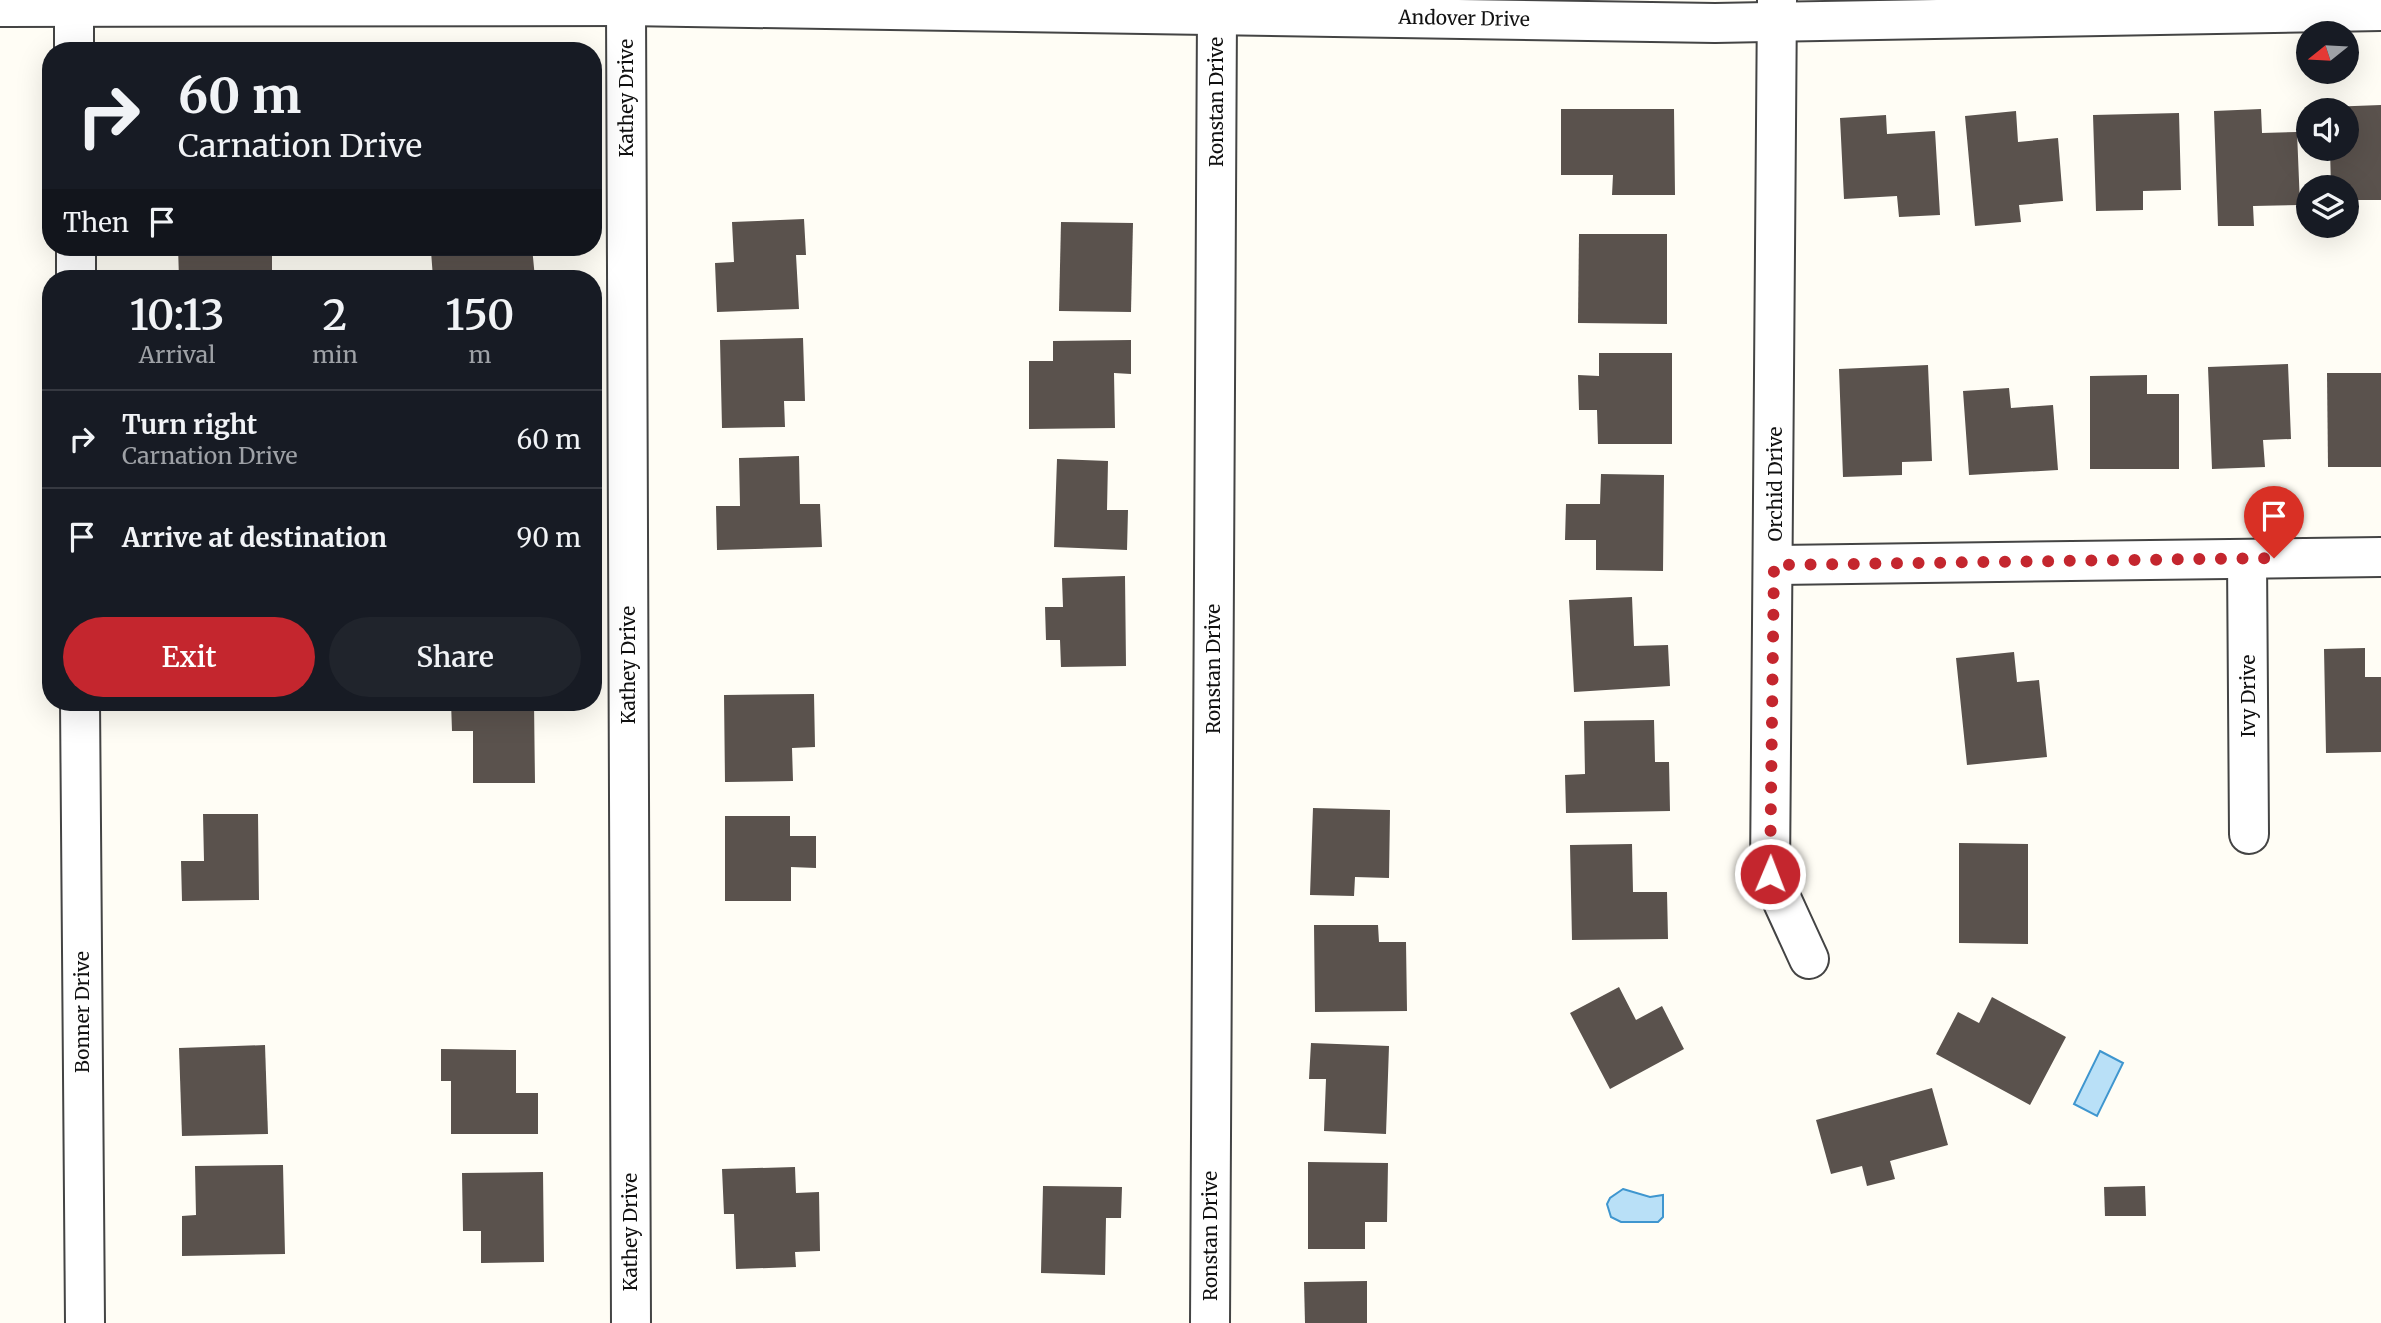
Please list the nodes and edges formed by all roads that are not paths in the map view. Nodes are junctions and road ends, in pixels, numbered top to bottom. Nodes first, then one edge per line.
1 (355, 3) edge
2 (522, 3) edge
3 (184, 4) edge
4 (695, 4) edge
5 (6, 5) edge
6 (860, 5) edge
7 (626, 6) junction
8 (1022, 6) edge
9 (74, 7) junction
10 (1368, 8) edge
11 (1205, 10) edge
12 (1777, 10) edge
13 (2381, 11) edge
14 (74, 42) edge
15 (2381, 557) edge
16 (2247, 559) junction
17 (1774, 565) junction
18 (80, 711) edge
19 (2249, 834) dead end
20 (1809, 959) dead end
21 (85, 1323) edge
22 (631, 1323) edge
23 (1210, 1323) edge

1 - 2 street, Andover Drive
1 - 3 street, Andover Drive
2 - 7 street, Andover Drive
3 - 9 street, Andover Drive
4 - 6 street, Andover Drive
4 - 7 street, Andover Drive
5 - 9 street, Andover Drive
6 - 8 street, Andover Drive
7 - 22 street, Kathey Drive
8 - 11 street, Andover Drive
9 - 14 street
10 - 11 street, Andover Drive
10 - 12 street, Andover Drive
11 - 23 street, Ronstan Drive
12 - 13 street, Andover Drive
12 - 17 street, Orchid Drive
15 - 16 street
16 - 17 street
16 - 19 street, Ivy Drive
17 - 20 street, Orchid Drive
18 - 21 street, Bonner Drive

